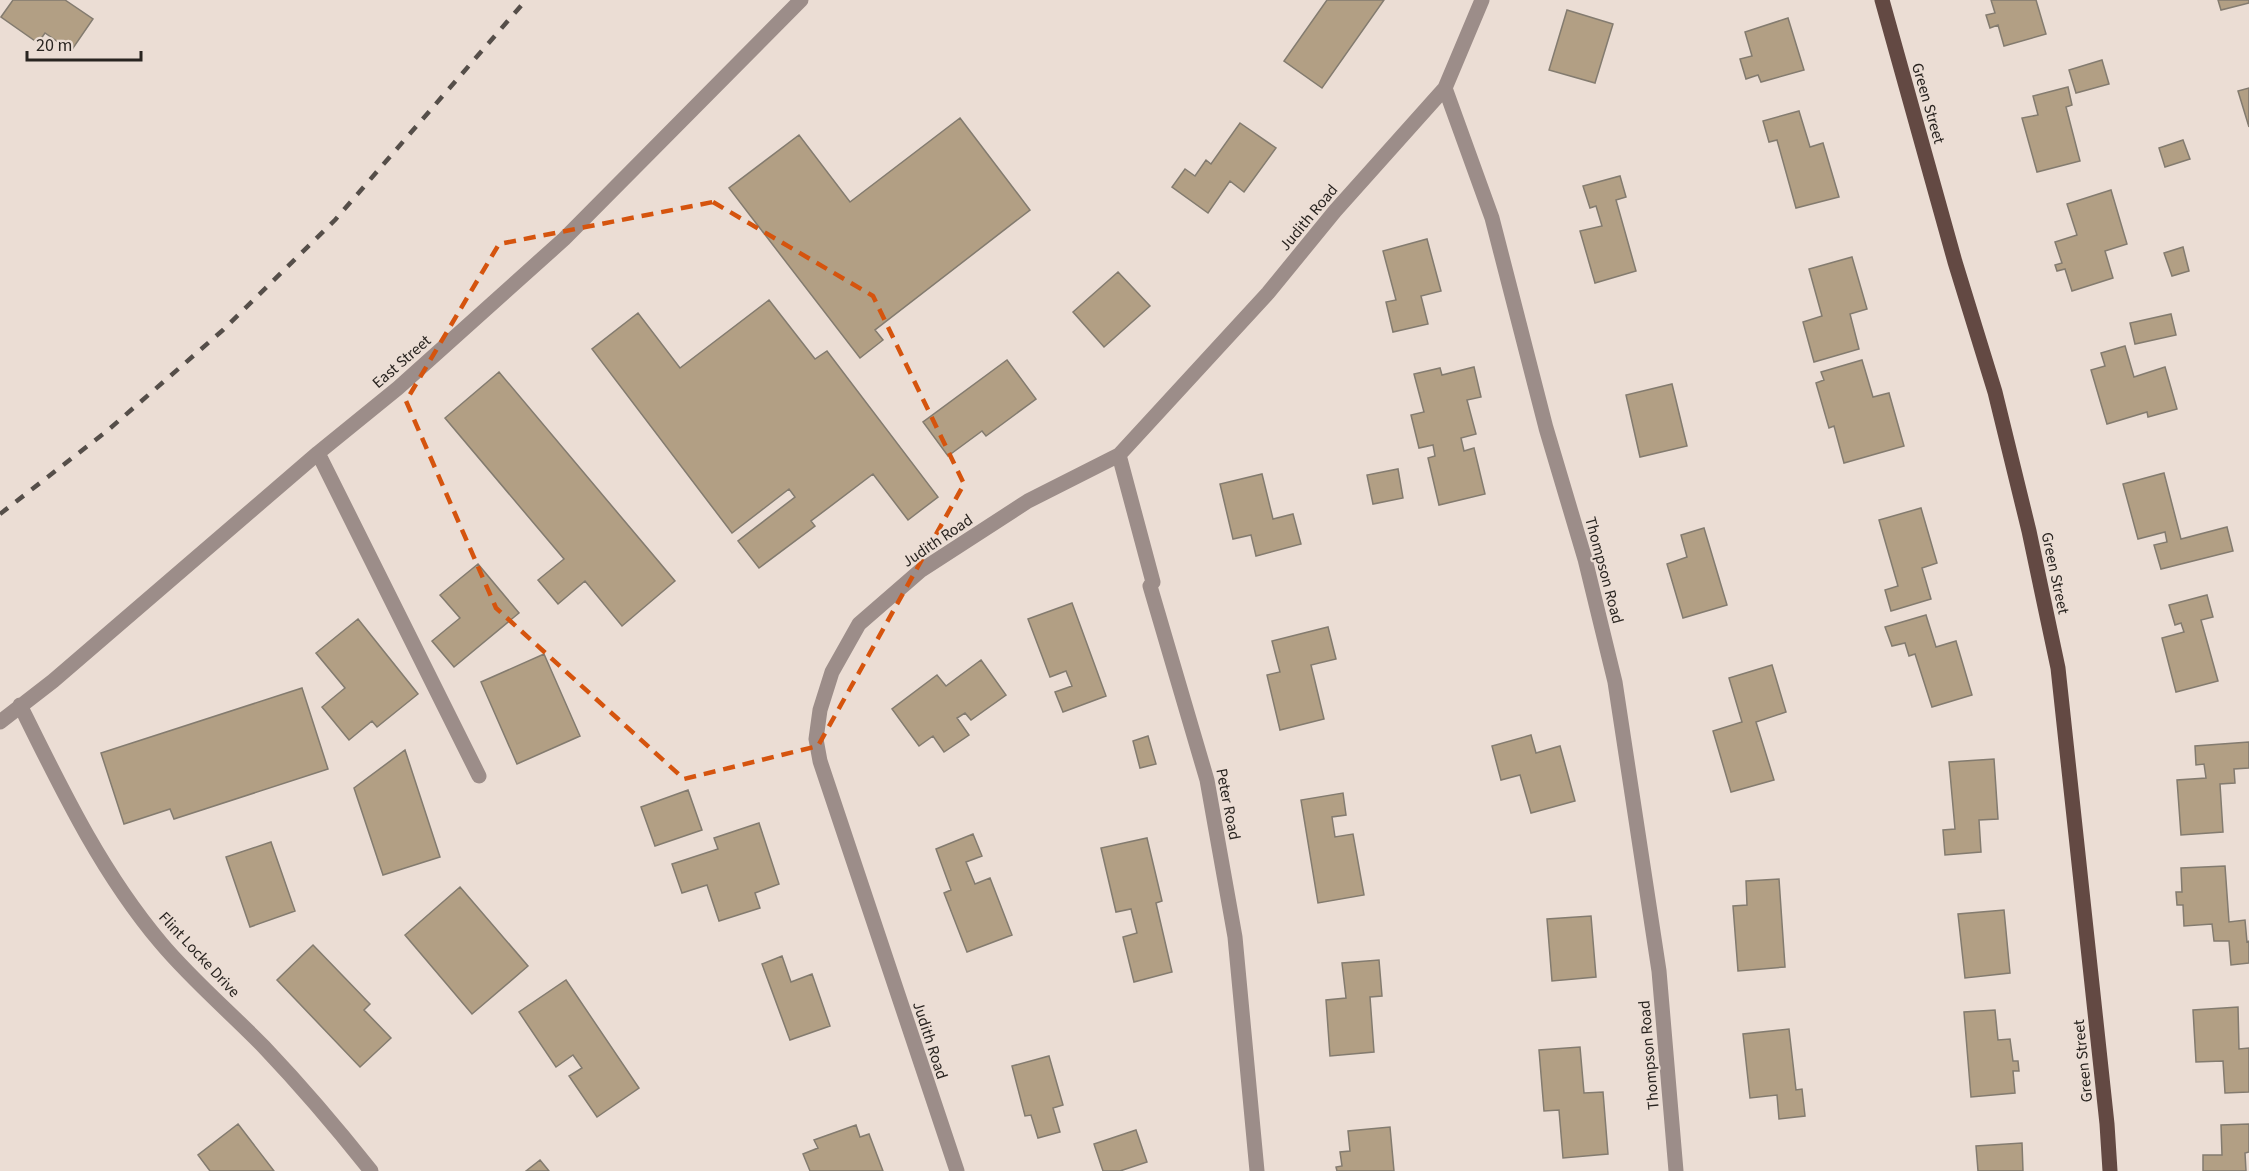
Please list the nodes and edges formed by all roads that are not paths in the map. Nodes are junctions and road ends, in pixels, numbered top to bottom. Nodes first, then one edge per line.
1 (801, 0) edge
2 (1482, 0) edge
3 (1882, 0) edge
4 (1445, 88) junction
5 (318, 453) junction
6 (1119, 455) junction
7 (20, 705) junction
8 (0, 722) edge
9 (479, 776) dead end
10 (370, 1171) edge
11 (957, 1171) edge
12 (1257, 1171) edge
13 (1676, 1171) edge
14 (2110, 1171) edge

1 - 5 street, East Street
2 - 4 street
3 - 14 main road, Green Street
4 - 6 street, Judith Road
4 - 13 street, Thompson Road
5 - 7 street, East Street
5 - 9 street
6 - 11 street, Judith Road
6 - 12 street, Peter Road
7 - 8 street, East Street
7 - 10 street, Flint Locke Drive

